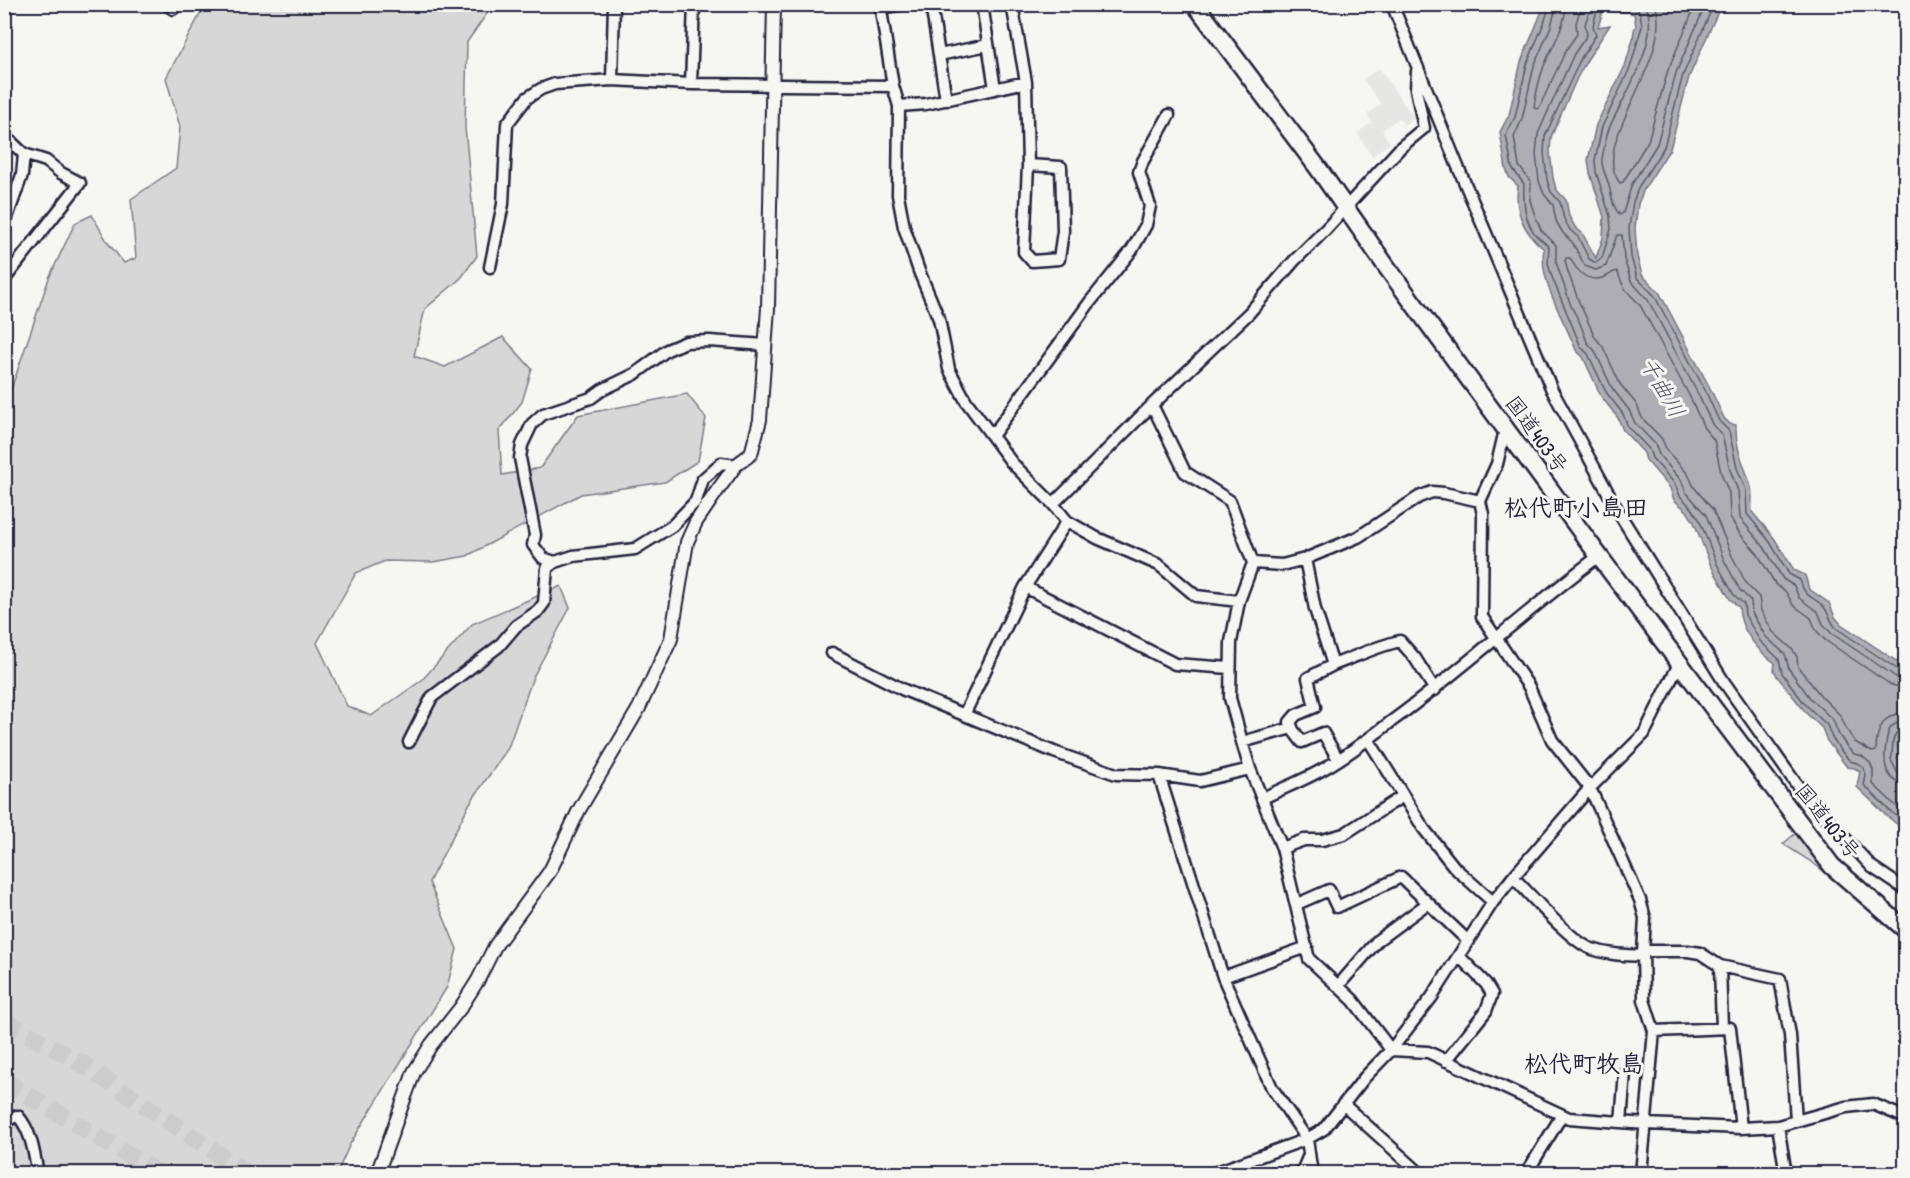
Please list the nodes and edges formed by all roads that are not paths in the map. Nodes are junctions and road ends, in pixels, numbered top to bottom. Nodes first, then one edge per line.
1 (165, 4) edge
2 (176, 4) edge
3 (614, 4) edge
4 (694, 4) edge
5 (774, 4) edge
6 (903, 4) edge
7 (931, 4) edge
8 (982, 4) edge
9 (1012, 4) edge
10 (1195, 4) edge
11 (1392, 4) edge
12 (880, 6) edge
13 (988, 45) junction
14 (939, 56) junction
15 (1417, 67) junction
16 (612, 80) junction
17 (1026, 82) junction
18 (691, 84) junction
19 (772, 85) junction
20 (893, 86) junction
21 (995, 89) junction
22 (946, 100) junction
23 (899, 106) junction
24 (1169, 115) dead end
25 (4, 135) edge
26 (24, 154) junction
27 (1028, 165) junction
28 (1346, 208) junction
29 (4, 226) edge
30 (490, 267) dead end
31 (4, 280) edge
32 (765, 345) junction
33 (1152, 405) junction
34 (1505, 429) junction
35 (992, 436) junction
36 (736, 465) junction
37 (1480, 501) junction
38 (1053, 504) junction
39 (1067, 521) junction
40 (1599, 556) junction
41 (1305, 559) junction
42 (555, 562) junction
43 (1253, 563) junction
44 (1025, 587) junction
45 (1239, 601) junction
46 (1497, 640) junction
47 (832, 652) dead end
48 (1679, 664) junction
49 (1333, 665) junction
50 (1230, 668) junction
51 (1435, 690) junction
52 (964, 715) junction
53 (1292, 728) junction
54 (1368, 739) junction
55 (409, 742) dead end
56 (1242, 742) junction
57 (1338, 759) junction
58 (1250, 769) junction
59 (1159, 775) junction
60 (1590, 788) junction
61 (1403, 796) junction
62 (1263, 798) junction
63 (1282, 848) junction
64 (1513, 877) junction
65 (1905, 890) edge
66 (1493, 902) junction
67 (1428, 903) junction
68 (1297, 904) junction
69 (1905, 930) edge
70 (1468, 941) junction
71 (1307, 947) junction
72 (1644, 954) junction
73 (1459, 956) junction
74 (1720, 966) junction
75 (1223, 977) junction
76 (1338, 986) junction
77 (1722, 1028) junction
78 (1654, 1031) junction
79 (1391, 1050) junction
80 (1446, 1061) junction
81 (1625, 1072) dead end
82 (1343, 1104) junction
83 (1562, 1115) junction
84 (1905, 1118) edge
85 (1796, 1120) junction
86 (1621, 1122) junction
87 (1646, 1124) junction
88 (1778, 1126) junction
89 (1741, 1128) junction
90 (4, 1129) edge
91 (1307, 1139) junction
92 (1310, 1155) junction
93 (38, 1173) edge
94 (377, 1173) edge
95 (1211, 1173) edge
96 (1301, 1173) edge
97 (1312, 1173) edge
98 (1420, 1173) edge
99 (1526, 1173) edge
100 (1641, 1173) edge
101 (1786, 1173) edge

1 - 2 street
3 - 16 street
4 - 18 street
5 - 19 street
6 - 12 street
7 - 14 street
8 - 13 street
9 - 17 street
10 - 28 highway, 国道403号
11 - 15 street
12 - 20 street
13 - 14 street
13 - 21 street
14 - 22 street
15 - 28 street
15 - 65 street
16 - 18 street
16 - 30 street
17 - 21 street
17 - 27 street
18 - 19 street
19 - 20 street
19 - 32 street
20 - 23 street
21 - 22 street
22 - 23 street
23 - 35 street
24 - 35 street
25 - 26 street
26 - 29 street
26 - 31 street
27 - 27 street
28 - 33 street
28 - 34 highway, 国道403号
32 - 36 street
32 - 42 street
33 - 38 street
33 - 43 street
34 - 37 street
34 - 40 highway, 国道403号
35 - 38 street
36 - 42 street
36 - 94 street
37 - 41 street
37 - 46 street
38 - 39 street
39 - 44 street
39 - 45 street
40 - 46 street
40 - 48 highway, 国道403号
41 - 43 street
41 - 49 street
42 - 55 street
43 - 45 street
44 - 50 street
44 - 52 street
45 - 50 street
46 - 51 street
46 - 60 street
47 - 52 street
48 - 60 street
48 - 69 highway, 国道403号
49 - 51 street
49 - 53 street
50 - 56 street
51 - 54 street
52 - 59 street
53 - 56 street
53 - 57 street
54 - 57 street
54 - 61 street
56 - 58 street
57 - 62 street
58 - 59 street
58 - 62 street
59 - 75 street
60 - 64 street
60 - 72 street
61 - 63 street
61 - 66 street
62 - 63 street
63 - 68 street
64 - 66 street
64 - 72 street
66 - 70 street
67 - 68 street
67 - 70 street
67 - 76 street
68 - 71 street
70 - 73 street
71 - 75 street
71 - 76 street
72 - 74 street
72 - 78 street
73 - 79 street
73 - 80 street
74 - 77 street
74 - 85 street
75 - 91 street
76 - 79 street
77 - 78 street
77 - 89 street
78 - 87 street
79 - 80 street
79 - 82 street
80 - 83 street
81 - 86 street
82 - 91 street
82 - 98 street
83 - 86 street
83 - 99 street
84 - 85 street
85 - 88 street
86 - 87 street
87 - 89 street
87 - 100 street
88 - 89 street
88 - 101 street
90 - 93 street
91 - 92 street
91 - 95 street
92 - 96 street
92 - 97 street

